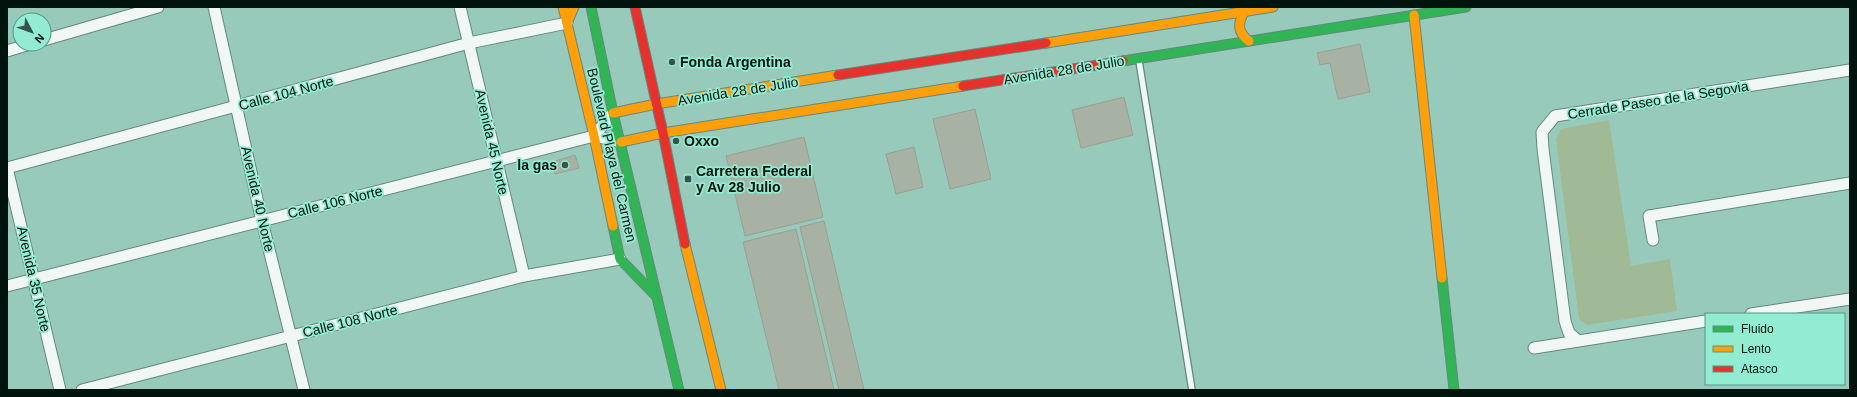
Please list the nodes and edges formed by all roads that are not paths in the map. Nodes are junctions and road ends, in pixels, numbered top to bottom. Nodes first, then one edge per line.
1 (158, 7) edge
2 (214, 7) edge
3 (460, 7) edge
4 (562, 7) edge
5 (574, 7) edge
6 (590, 7) edge
7 (635, 7) edge
8 (1272, 7) edge
9 (1466, 7) edge
10 (1244, 12) junction
11 (1414, 15) junction
12 (567, 23) junction
13 (52, 38) edge
14 (1249, 41) junction
15 (469, 43) junction
16 (1139, 58) junction
17 (1850, 70) edge
18 (656, 104) junction
19 (237, 106) junction
20 (614, 113) junction
21 (663, 133) junction
22 (594, 136) junction
23 (621, 142) junction
24 (496, 160) junction
25 (7, 168) edge
26 (1850, 183) edge
27 (262, 221) junction
28 (1653, 240) dead end
29 (620, 259) junction
30 (524, 276) junction
31 (34, 279) junction
32 (7, 286) edge
33 (656, 296) junction
34 (1850, 299) edge
35 (1758, 313) edge
36 (1705, 321) edge
37 (292, 336) junction
38 (1577, 340) junction
39 (1534, 348) dead end
40 (60, 390) edge
41 (82, 390) edge
42 (304, 390) edge
43 (679, 390) edge
44 (721, 390) edge
45 (1192, 390) edge
46 (1454, 390) edge

1 - 13 street
2 - 19 street, Avenida 40 Norte
3 - 15 street, Avenida 45 Norte
4 - 12 main road, Boulevard Playa del Carmen
5 - 12 main road
6 - 20 main road
7 - 18 main road
8 - 10 main road, Avenida 28 de Julio
9 - 11 main road, Avenida 28 de Julio
10 - 14 main road
10 - 18 main road, Avenida 28 de Julio
11 - 14 main road, Avenida 28 de Julio
11 - 46 main road
12 - 15 street, Calle 104 Norte
12 - 22 main road, Boulevard Playa del Carmen
14 - 16 main road, Avenida 28 de Julio
15 - 19 street, Calle 104 Norte
15 - 24 street, Avenida 45 Norte
16 - 21 main road, Avenida 28 de Julio
16 - 45 lane
17 - 38 street, Cerrade Paseo de la Segovia
18 - 20 main road, Avenida 28 de Julio
18 - 21 main road
19 - 25 street, Calle 104 Norte
19 - 27 street, Avenida 40 Norte
20 - 22 street
20 - 23 main road
21 - 23 main road, Calle 106 Norte
21 - 44 main road
22 - 23 street, Calle 106 Norte
22 - 24 street, Calle 106 Norte
22 - 29 main road, Boulevard Playa del Carmen
23 - 33 main road
24 - 27 street, Calle 106 Norte
24 - 30 street, Avenida 45 Norte
25 - 31 street, Avenida 35 Norte
26 - 28 street
27 - 31 street, Calle 106 Norte
27 - 37 street, Avenida 40 Norte
29 - 30 street, Calle 108 Norte
29 - 33 main road, Boulevard Playa del Carmen
30 - 37 street, Calle 108 Norte
31 - 32 street, Calle 106 Norte
31 - 40 street, Avenida 35 Norte
33 - 43 main road
34 - 35 street
36 - 38 street
37 - 41 street, Calle 108 Norte
37 - 42 street, Avenida 40 Norte
38 - 39 street

